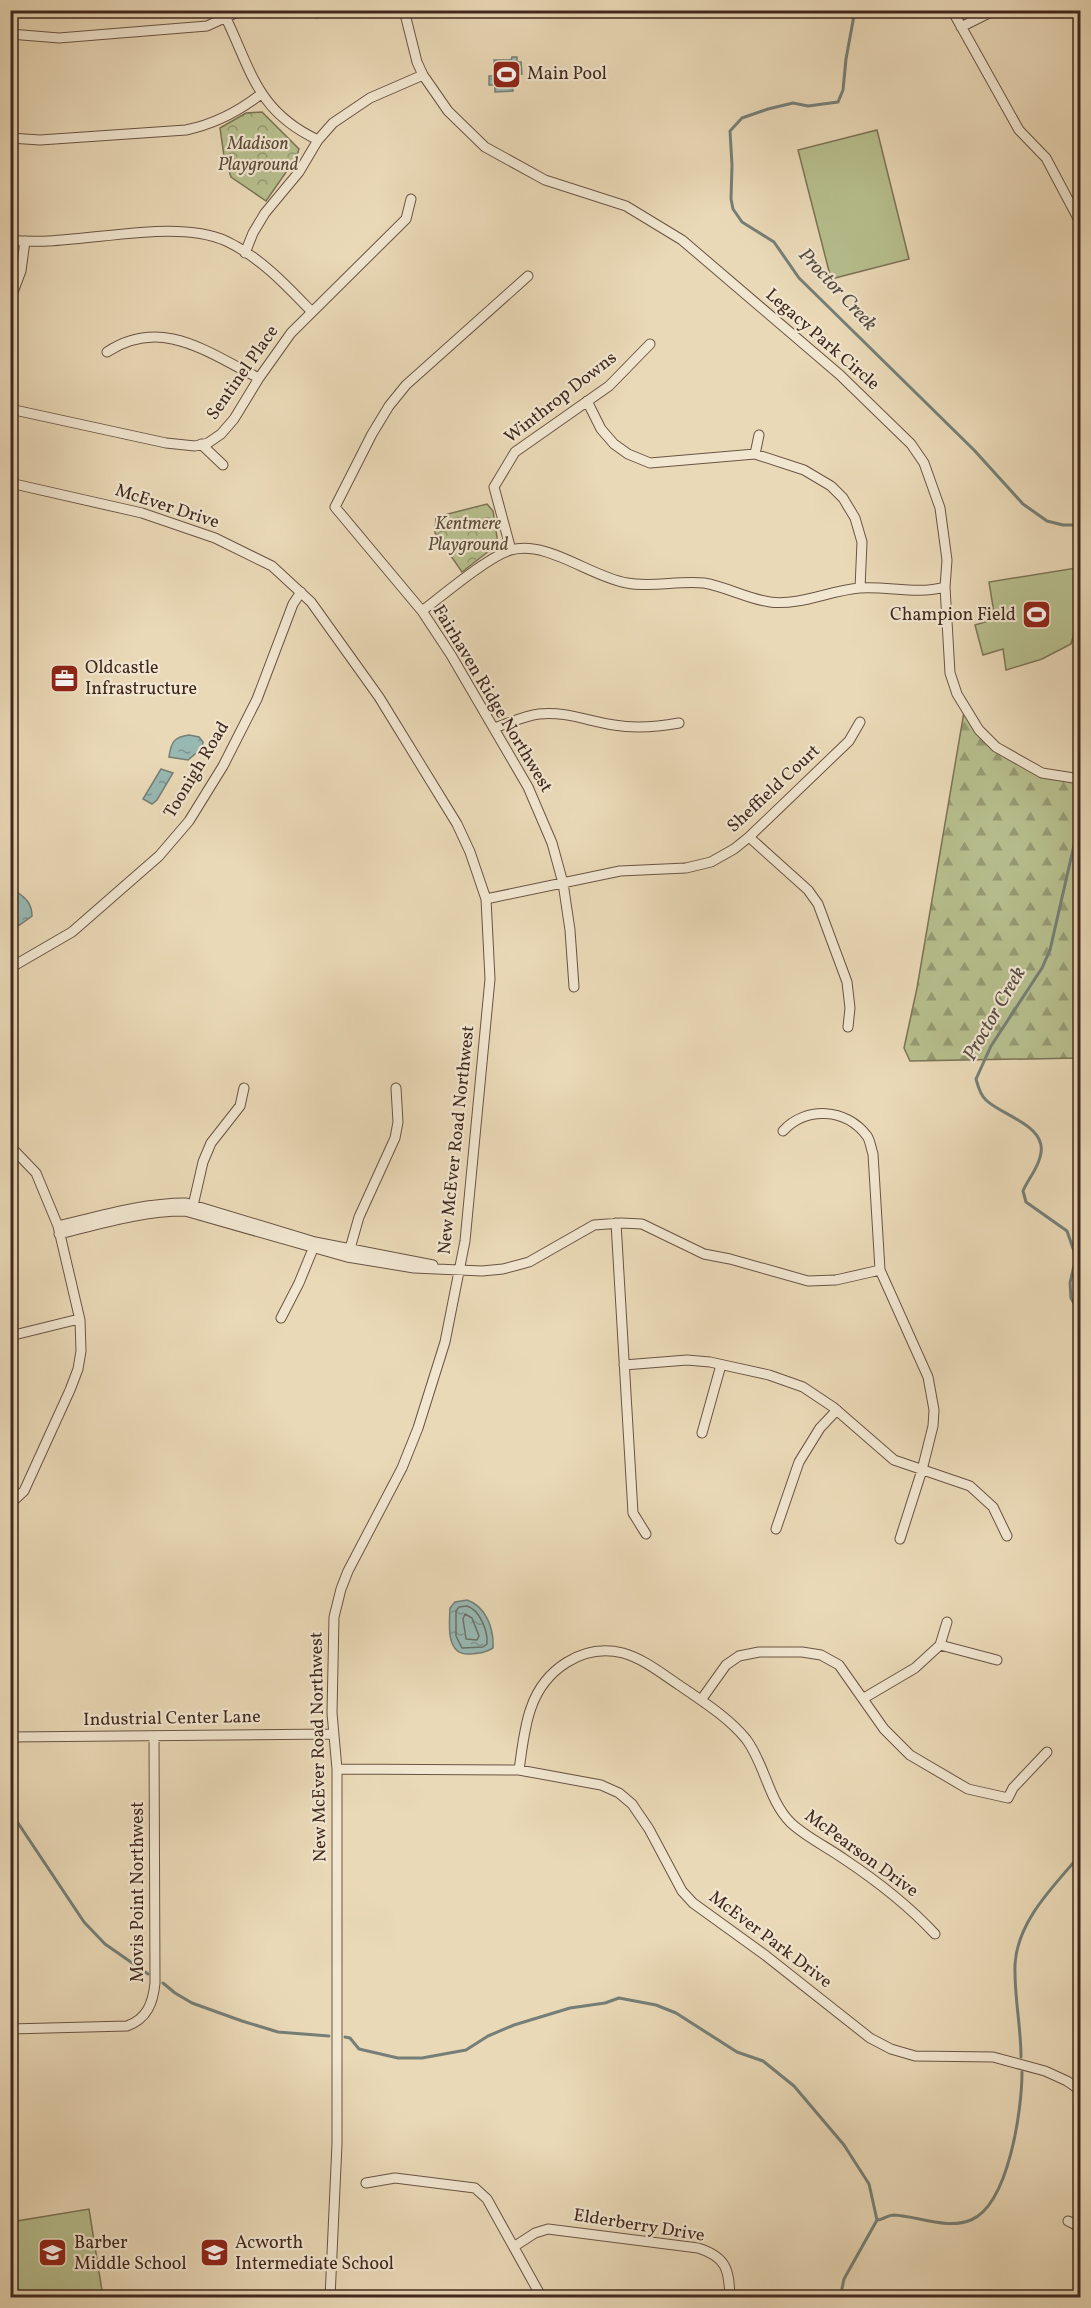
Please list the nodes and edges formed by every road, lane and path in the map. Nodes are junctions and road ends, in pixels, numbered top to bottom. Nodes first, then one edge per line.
1 (242, 10) edge
2 (404, 10) edge
3 (952, 10) edge
4 (995, 10) edge
5 (224, 14) edge
6 (961, 27) junction
7 (10, 34) edge
8 (423, 75) junction
9 (261, 94) junction
10 (10, 138) edge
11 (318, 140) junction
12 (411, 199) dead end
13 (1080, 222) edge
14 (10, 240) edge
15 (25, 241) junction
16 (245, 253) junction
17 (528, 276) dead end
18 (10, 300) edge
19 (311, 311) junction
20 (650, 344) dead end
21 (106, 352) dead end
22 (259, 378) junction
23 (587, 401) junction
24 (10, 409) edge
25 (759, 435) dead end
26 (201, 444) junction
27 (755, 454) junction
28 (223, 465) dead end
29 (10, 483) edge
30 (511, 550) junction
31 (945, 587) junction
32 (860, 588) junction
33 (301, 592) junction
34 (422, 611) junction
35 (860, 722) dead end
36 (679, 723) dead end
37 (494, 728) junction
38 (1080, 779) edge
39 (748, 837) junction
40 (563, 883) junction
41 (486, 899) junction
42 (10, 968) edge
43 (574, 987) dead end
44 (848, 1027) dead end
45 (244, 1088) dead end
46 (396, 1088) dead end
47 (783, 1131) dead end
48 (10, 1146) edge
49 (193, 1208) junction
50 (615, 1223) junction
51 (58, 1230) junction
52 (314, 1245) junction
53 (348, 1253) junction
54 (459, 1270) junction
55 (880, 1270) junction
56 (281, 1318) dead end
57 (79, 1319) junction
58 (10, 1336) edge
59 (624, 1365) junction
60 (721, 1365) junction
61 (837, 1410) junction
62 (702, 1433) dead end
63 (922, 1470) junction
64 (10, 1504) edge
65 (776, 1529) dead end
66 (646, 1534) dead end
67 (1007, 1536) dead end
68 (900, 1539) dead end
69 (946, 1622) dead end
70 (940, 1645) junction
71 (997, 1660) dead end
72 (864, 1698) junction
73 (701, 1700) junction
74 (334, 1734) junction
75 (154, 1736) junction
76 (10, 1737) edge
77 (1047, 1752) dead end
78 (337, 1769) junction
79 (519, 1770) junction
80 (935, 1934) dead end
81 (10, 2029) edge
82 (1080, 2091) edge
83 (366, 2183) dead end
84 (1068, 2221) dead end
85 (1080, 2227) edge
86 (515, 2246) junction
87 (330, 2298) edge
88 (542, 2298) edge
89 (730, 2298) edge

1 - 5 street
2 - 8 street, Legacy Park Circle
3 - 6 street
4 - 6 street
5 - 7 street
5 - 9 street
6 - 13 street
8 - 11 street
8 - 31 street, Legacy Park Circle
9 - 10 street
9 - 11 street
11 - 16 street
12 - 19 street, Sentinel Place
14 - 15 street
15 - 16 street
15 - 18 street
16 - 19 street
17 - 34 street, Fairhaven Ridge Northwest
19 - 22 street, Sentinel Place
20 - 23 street, Winthrop Downs
21 - 22 street
22 - 26 street, Sentinel Place
23 - 27 street
23 - 30 street, Winthrop Downs
24 - 26 street
25 - 27 street
26 - 28 street
27 - 32 street
29 - 33 street, McEver Drive
30 - 32 street
30 - 34 street
31 - 32 street
31 - 38 street, Legacy Park Circle
33 - 41 street, New McEver Road Northwest
33 - 42 street, Toonigh Road
34 - 37 street, Fairhaven Ridge Northwest
35 - 39 street, Sheffield Court
36 - 37 street
37 - 40 street, Fairhaven Ridge Northwest
39 - 40 street, Sheffield Court
39 - 44 street
40 - 41 street, Sheffield Court
40 - 43 street, Fairhaven Ridge Northwest
41 - 54 street, New McEver Road Northwest
45 - 49 street
46 - 53 street
47 - 55 street
48 - 51 street
49 - 51 street
49 - 52 street
50 - 54 street
50 - 55 street
50 - 59 street
51 - 57 street
52 - 53 street
52 - 56 street
53 - 54 street
54 - 74 street, New McEver Road Northwest
55 - 63 street
57 - 58 street
57 - 64 street
59 - 60 street
59 - 66 street
60 - 61 street
60 - 62 street
61 - 63 street
61 - 65 street
63 - 67 street
63 - 68 street
69 - 70 street
70 - 71 street
70 - 72 street
72 - 73 street
72 - 77 street
73 - 79 street, McPearson Drive
73 - 80 street, McPearson Drive
74 - 75 street, Industrial Center Lane
74 - 78 street, New McEver Road Northwest
75 - 76 street, Industrial Center Lane
75 - 81 street, Movis Point Northwest
78 - 79 street, McEver Park Drive
78 - 87 street, New McEver Road Northwest
79 - 82 street, McEver Park Drive
83 - 86 street
84 - 85 street
86 - 88 street
86 - 89 street, Elderberry Drive

